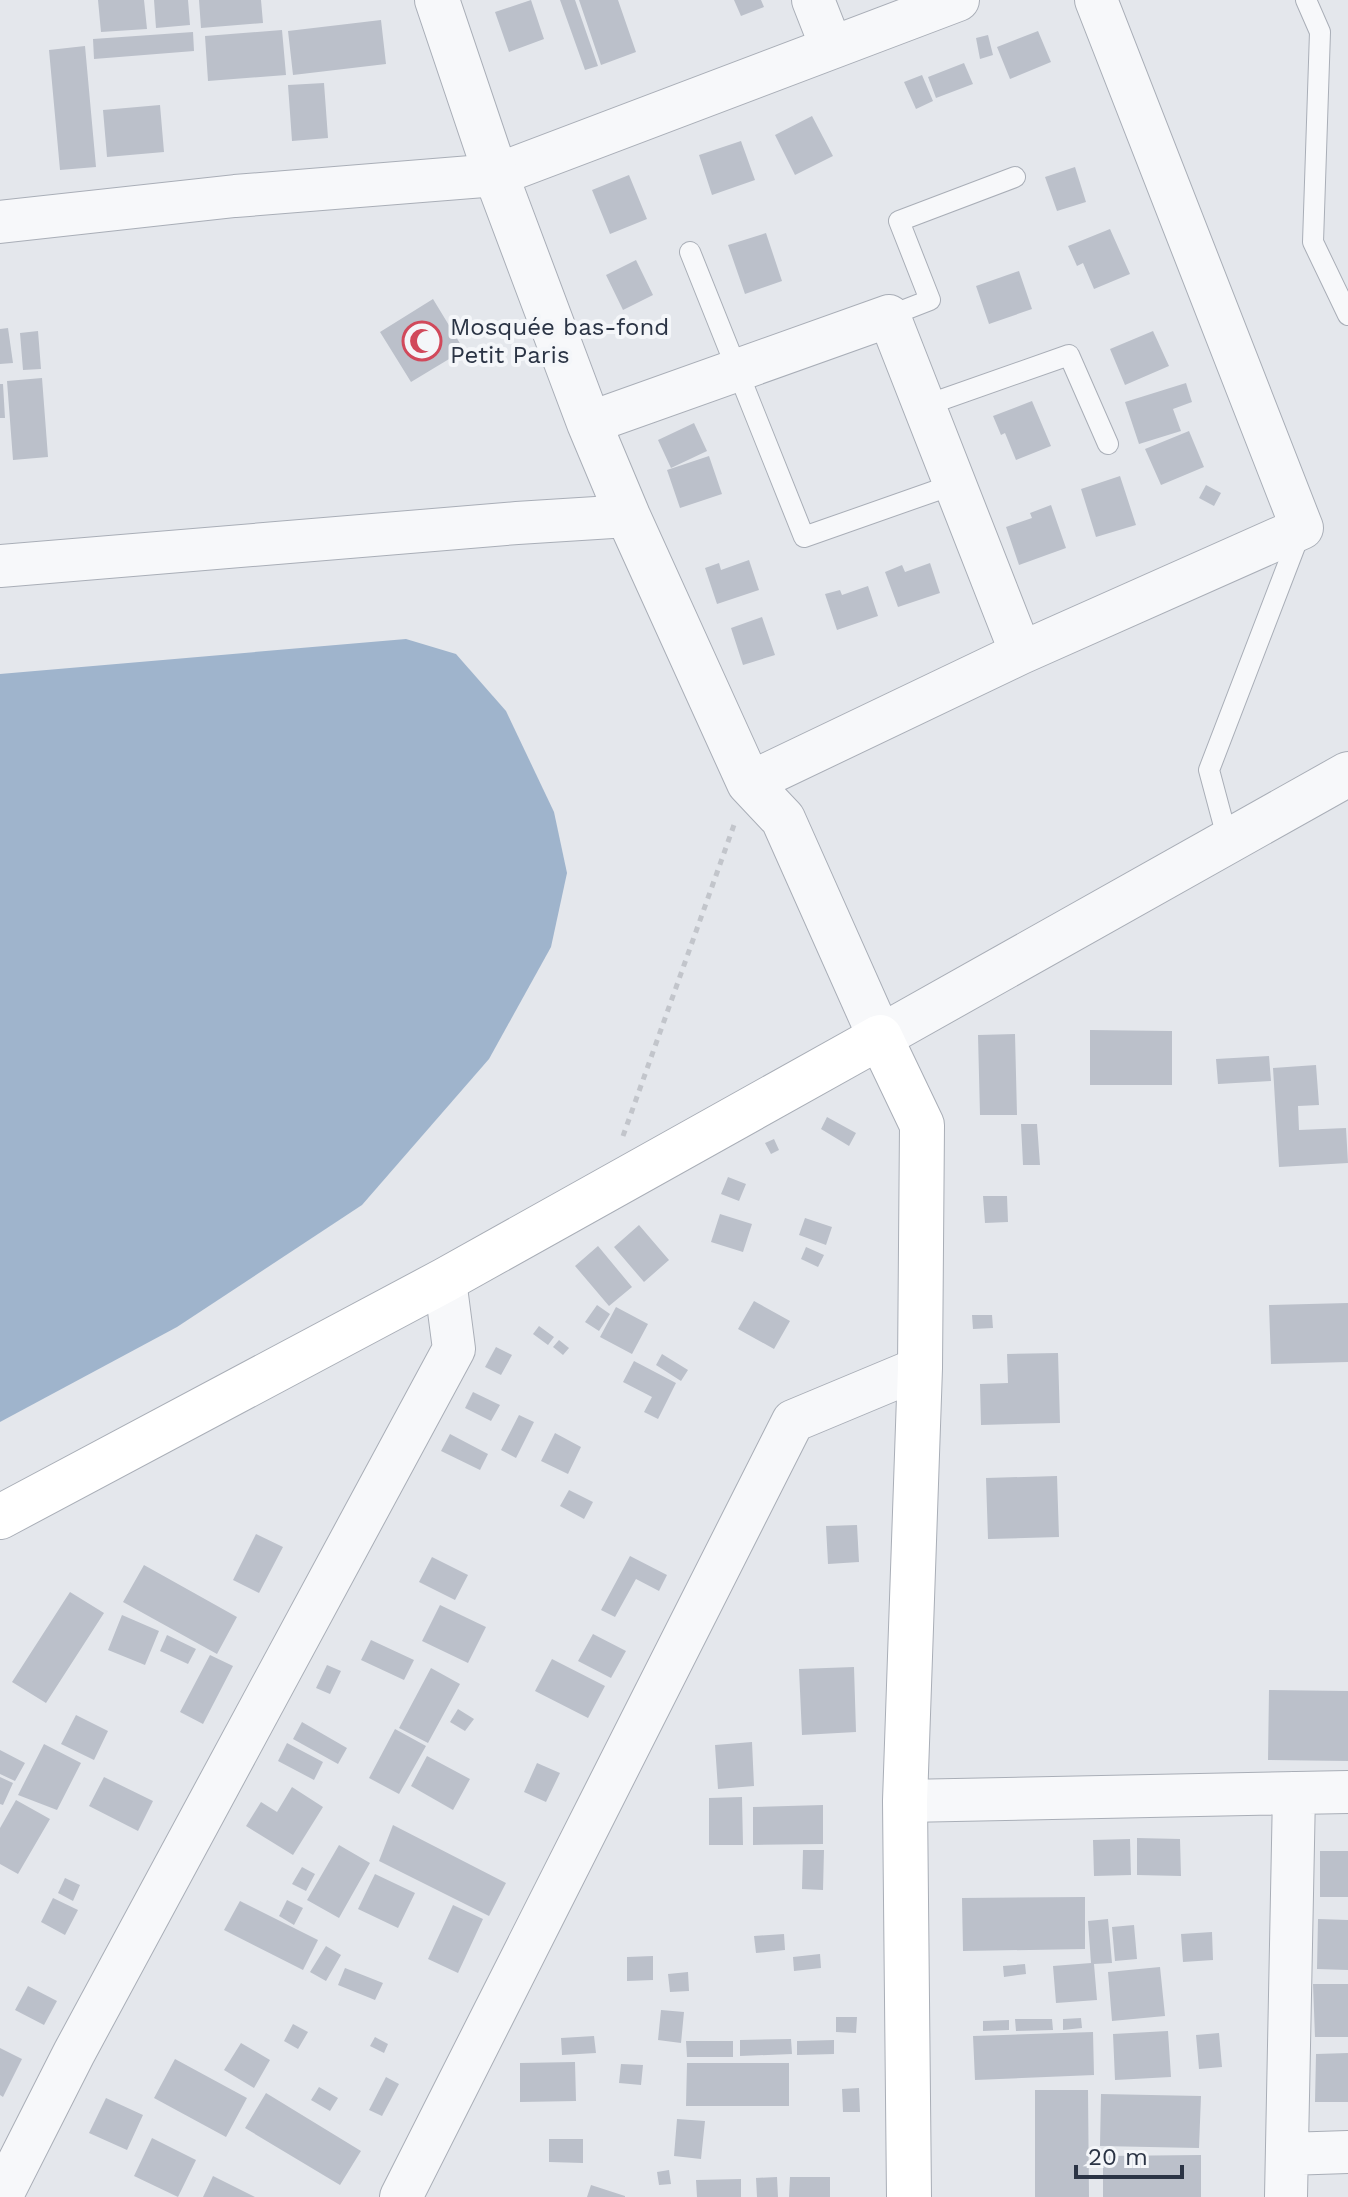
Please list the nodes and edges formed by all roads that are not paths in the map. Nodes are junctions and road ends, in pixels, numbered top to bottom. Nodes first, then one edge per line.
1 (437, 0) edge
2 (813, 0) edge
3 (958, 0) edge
4 (1096, 0) edge
5 (1306, 0) edge
6 (831, 46) junction
7 (496, 175) junction
8 (1015, 177) dead end
9 (0, 222) edge
10 (690, 252) dead end
11 (1348, 315) edge
12 (889, 316) junction
13 (737, 371) junction
14 (924, 406) junction
15 (589, 423) junction
16 (1108, 444) dead end
17 (955, 484) junction
18 (628, 516) junction
19 (1302, 528) junction
20 (0, 566) edge
21 (1021, 653) junction
22 (1348, 774) edge
23 (749, 783) junction
24 (1228, 841) junction
25 (880, 1037) junction
26 (445, 1280) junction
27 (920, 1368) junction
28 (0, 1517) edge
29 (1348, 1792) edge
30 (1294, 1793) junction
31 (905, 1801) junction
32 (1348, 2152) edge
33 (1287, 2154) junction
34 (1, 2197) edge
35 (401, 2197) edge
36 (909, 2197) edge
37 (1286, 2197) edge

1 - 7 street
2 - 6 street
3 - 6 street
4 - 19 street
5 - 11 lane
6 - 7 street
7 - 9 street
7 - 15 street
8 - 12 lane
10 - 13 lane
12 - 13 street
12 - 14 street
13 - 15 street
13 - 17 lane
14 - 16 lane
14 - 17 street
15 - 18 street
17 - 21 street
18 - 20 street
18 - 23 street
19 - 21 street
19 - 24 lane
21 - 23 street
22 - 24 street
23 - 25 street
24 - 25 street
25 - 26 main road
25 - 27 main road
26 - 28 main road
26 - 34 street
27 - 31 main road
27 - 35 street
29 - 30 street
30 - 31 street
30 - 33 street
31 - 36 main road
32 - 33 street
33 - 37 street

